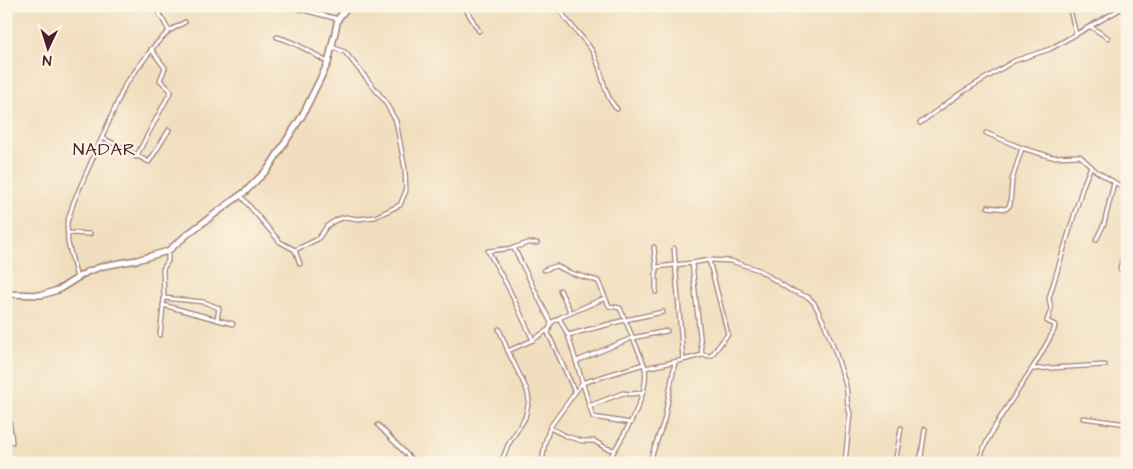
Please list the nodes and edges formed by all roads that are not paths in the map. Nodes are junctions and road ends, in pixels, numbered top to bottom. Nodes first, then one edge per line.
1 (155, 6) edge
2 (288, 6) edge
3 (348, 6) edge
4 (464, 6) edge
5 (558, 6) edge
6 (1069, 6) edge
7 (1126, 6) edge
8 (338, 19) junction
9 (185, 22) dead end
10 (1091, 27) junction
11 (169, 31) junction
12 (478, 31) dead end
13 (1076, 34) junction
14 (277, 37) dead end
15 (1108, 38) dead end
16 (332, 47) junction
17 (151, 49) junction
18 (328, 63) junction
19 (617, 109) dead end
20 (920, 123) dead end
21 (169, 130) dead end
22 (986, 133) dead end
23 (103, 138) junction
24 (1022, 148) junction
25 (136, 157) junction
26 (1091, 166) junction
27 (1114, 183) junction
28 (1127, 190) edge
29 (240, 195) junction
30 (988, 207) dead end
31 (68, 233) junction
32 (90, 234) dead end
33 (1096, 240) dead end
34 (1127, 241) edge
35 (536, 243) dead end
36 (654, 247) dead end
37 (513, 248) junction
38 (674, 248) dead end
39 (295, 250) junction
40 (168, 251) junction
41 (709, 260) junction
42 (692, 263) junction
43 (300, 264) dead end
44 (675, 265) junction
45 (656, 267) junction
46 (544, 270) dead end
47 (1120, 270) dead end
48 (77, 279) junction
49 (560, 290) dead end
50 (656, 292) dead end
51 (6, 294) edge
52 (164, 298) junction
53 (606, 298) junction
54 (163, 305) junction
55 (664, 312) dead end
56 (571, 313) junction
57 (559, 318) junction
58 (217, 320) junction
59 (625, 320) junction
60 (551, 323) junction
61 (233, 324) dead end
62 (549, 328) junction
63 (499, 329) dead end
64 (667, 330) dead end
65 (160, 335) dead end
66 (568, 335) junction
67 (632, 338) junction
68 (533, 340) junction
69 (508, 351) junction
70 (702, 356) junction
71 (683, 360) junction
72 (577, 361) junction
73 (675, 362) junction
74 (1105, 365) dead end
75 (645, 366) junction
76 (1032, 369) junction
77 (582, 383) junction
78 (575, 392) junction
79 (643, 392) junction
80 (6, 395) edge
81 (589, 406) junction
82 (1083, 418) dead end
83 (631, 423) junction
84 (1127, 424) edge
85 (378, 426) dead end
86 (550, 428) junction
87 (901, 428) dead end
88 (924, 428) dead end
89 (12, 442) dead end
90 (614, 450) junction
91 (414, 463) edge
92 (500, 463) edge
93 (542, 463) edge
94 (607, 463) edge
95 (649, 463) edge
96 (845, 463) edge
97 (895, 463) edge
98 (920, 463) edge
99 (978, 463) edge

1 - 11 street
2 - 8 street
3 - 8 main road
4 - 12 street
5 - 19 street
6 - 13 street
7 - 10 street
8 - 16 main road
9 - 11 street
10 - 13 street
10 - 15 street
11 - 17 street
13 - 20 street
14 - 18 street
16 - 18 main road
16 - 39 street
17 - 23 street
17 - 25 street
18 - 29 main road
21 - 25 street
22 - 24 street
23 - 25 street
23 - 31 street
24 - 26 street
24 - 30 street
26 - 27 street
26 - 76 street
27 - 28 street
27 - 33 street
29 - 39 street
29 - 40 main road
31 - 32 street
31 - 48 street
34 - 47 street
35 - 37 street
36 - 45 street
37 - 60 street
37 - 68 street
38 - 44 street
39 - 43 street
40 - 48 main road
40 - 52 street
41 - 42 street
41 - 70 street
41 - 96 street
42 - 44 street
42 - 70 street
44 - 45 street
44 - 71 street
45 - 50 street
46 - 53 street
48 - 51 main road
49 - 56 street
52 - 54 street
52 - 58 street
53 - 56 street
53 - 59 street
54 - 58 street
54 - 65 street
55 - 59 street
56 - 57 street
57 - 60 street
57 - 66 street
58 - 61 street
59 - 66 street
59 - 67 street
60 - 62 street
62 - 68 street
62 - 78 street
63 - 69 street
64 - 67 street
66 - 72 street
67 - 72 street
67 - 75 street
68 - 69 street
69 - 92 street
70 - 71 street
71 - 73 street
72 - 77 street
73 - 75 street
73 - 95 street
74 - 76 street
75 - 77 street
75 - 79 street
76 - 99 street
77 - 78 street
77 - 81 street
78 - 86 street
79 - 81 street
79 - 83 street
80 - 89 street
81 - 83 street
82 - 84 street
83 - 90 street
85 - 91 street
86 - 90 street
86 - 93 street
87 - 97 street
88 - 98 street
90 - 94 street

